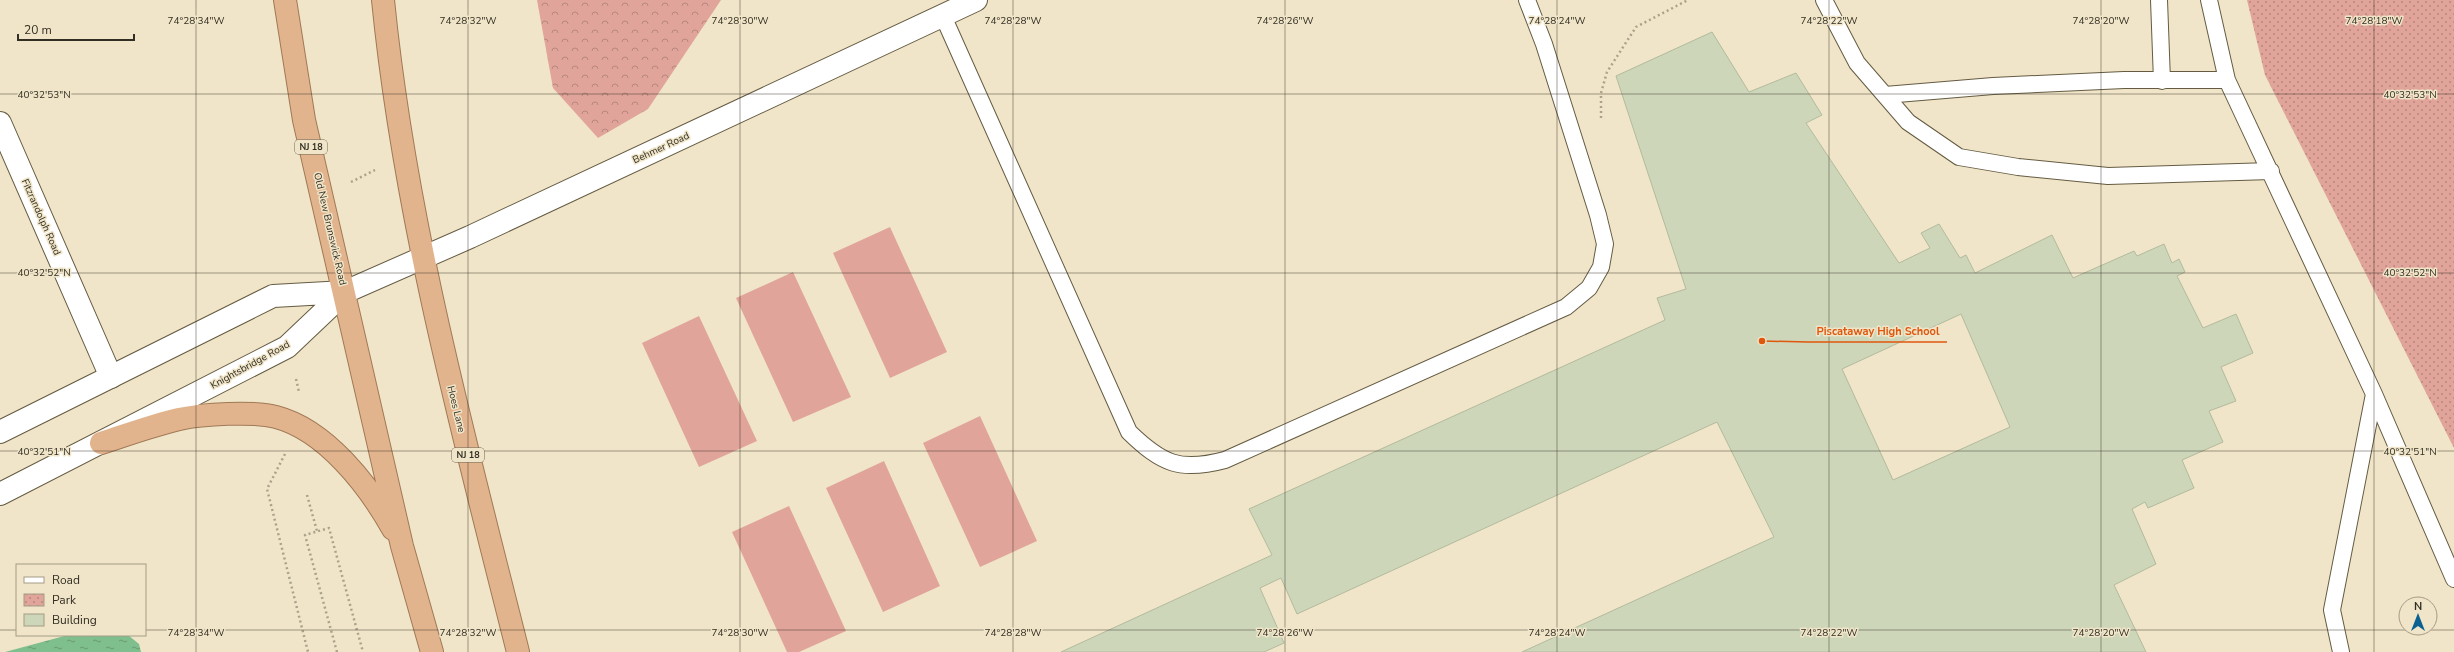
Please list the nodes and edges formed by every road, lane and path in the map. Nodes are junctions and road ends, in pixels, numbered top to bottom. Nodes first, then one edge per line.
1 (285, 0) edge
2 (383, 0) edge
3 (976, 0) edge
4 (1527, 0) edge
5 (1688, 0) edge
6 (1824, 0) edge
7 (2159, 0) edge
8 (2209, 0) edge
9 (943, 16) junction
10 (2228, 80) junction
11 (2162, 81) junction
12 (1884, 95) junction
13 (1601, 118) dead end
14 (0, 124) edge
15 (379, 168) dead end
16 (2271, 171) junction
17 (350, 183) dead end
18 (424, 257) junction
19 (345, 292) junction
20 (111, 377) junction
21 (2374, 394) junction
22 (0, 432) edge
23 (101, 443) junction
24 (288, 448) dead end
25 (0, 494) edge
26 (307, 495) dead end
27 (317, 531) junction
28 (402, 546) junction
29 (2454, 578) edge
30 (308, 652) edge
31 (337, 652) edge
32 (362, 652) edge
33 (432, 652) edge
34 (518, 652) edge
35 (2341, 652) edge

1 - 19 highway, Old New Brunswick Road / NJ 18
2 - 18 highway, NJ 18
3 - 9 street, Behmer Road
4 - 9 lane
5 - 13 path
6 - 12 lane
7 - 11 lane
8 - 10 lane
9 - 18 street, Behmer Road
10 - 11 lane
10 - 16 lane
11 - 12 lane
12 - 16 lane
14 - 20 street, Fitzrandolph Road
15 - 17 path
16 - 21 lane
18 - 19 street, Behmer Road
18 - 34 highway, Hoes Lane / NJ 18
19 - 20 street
19 - 23 street, Knightsbridge Road
19 - 28 highway, NJ 18
20 - 22 street
21 - 29 lane
21 - 35 lane
23 - 25 street, Knightsbridge Road
23 - 28 highway
24 - 30 path
26 - 27 path
27 - 31 path
27 - 32 path
28 - 33 highway, NJ 18

